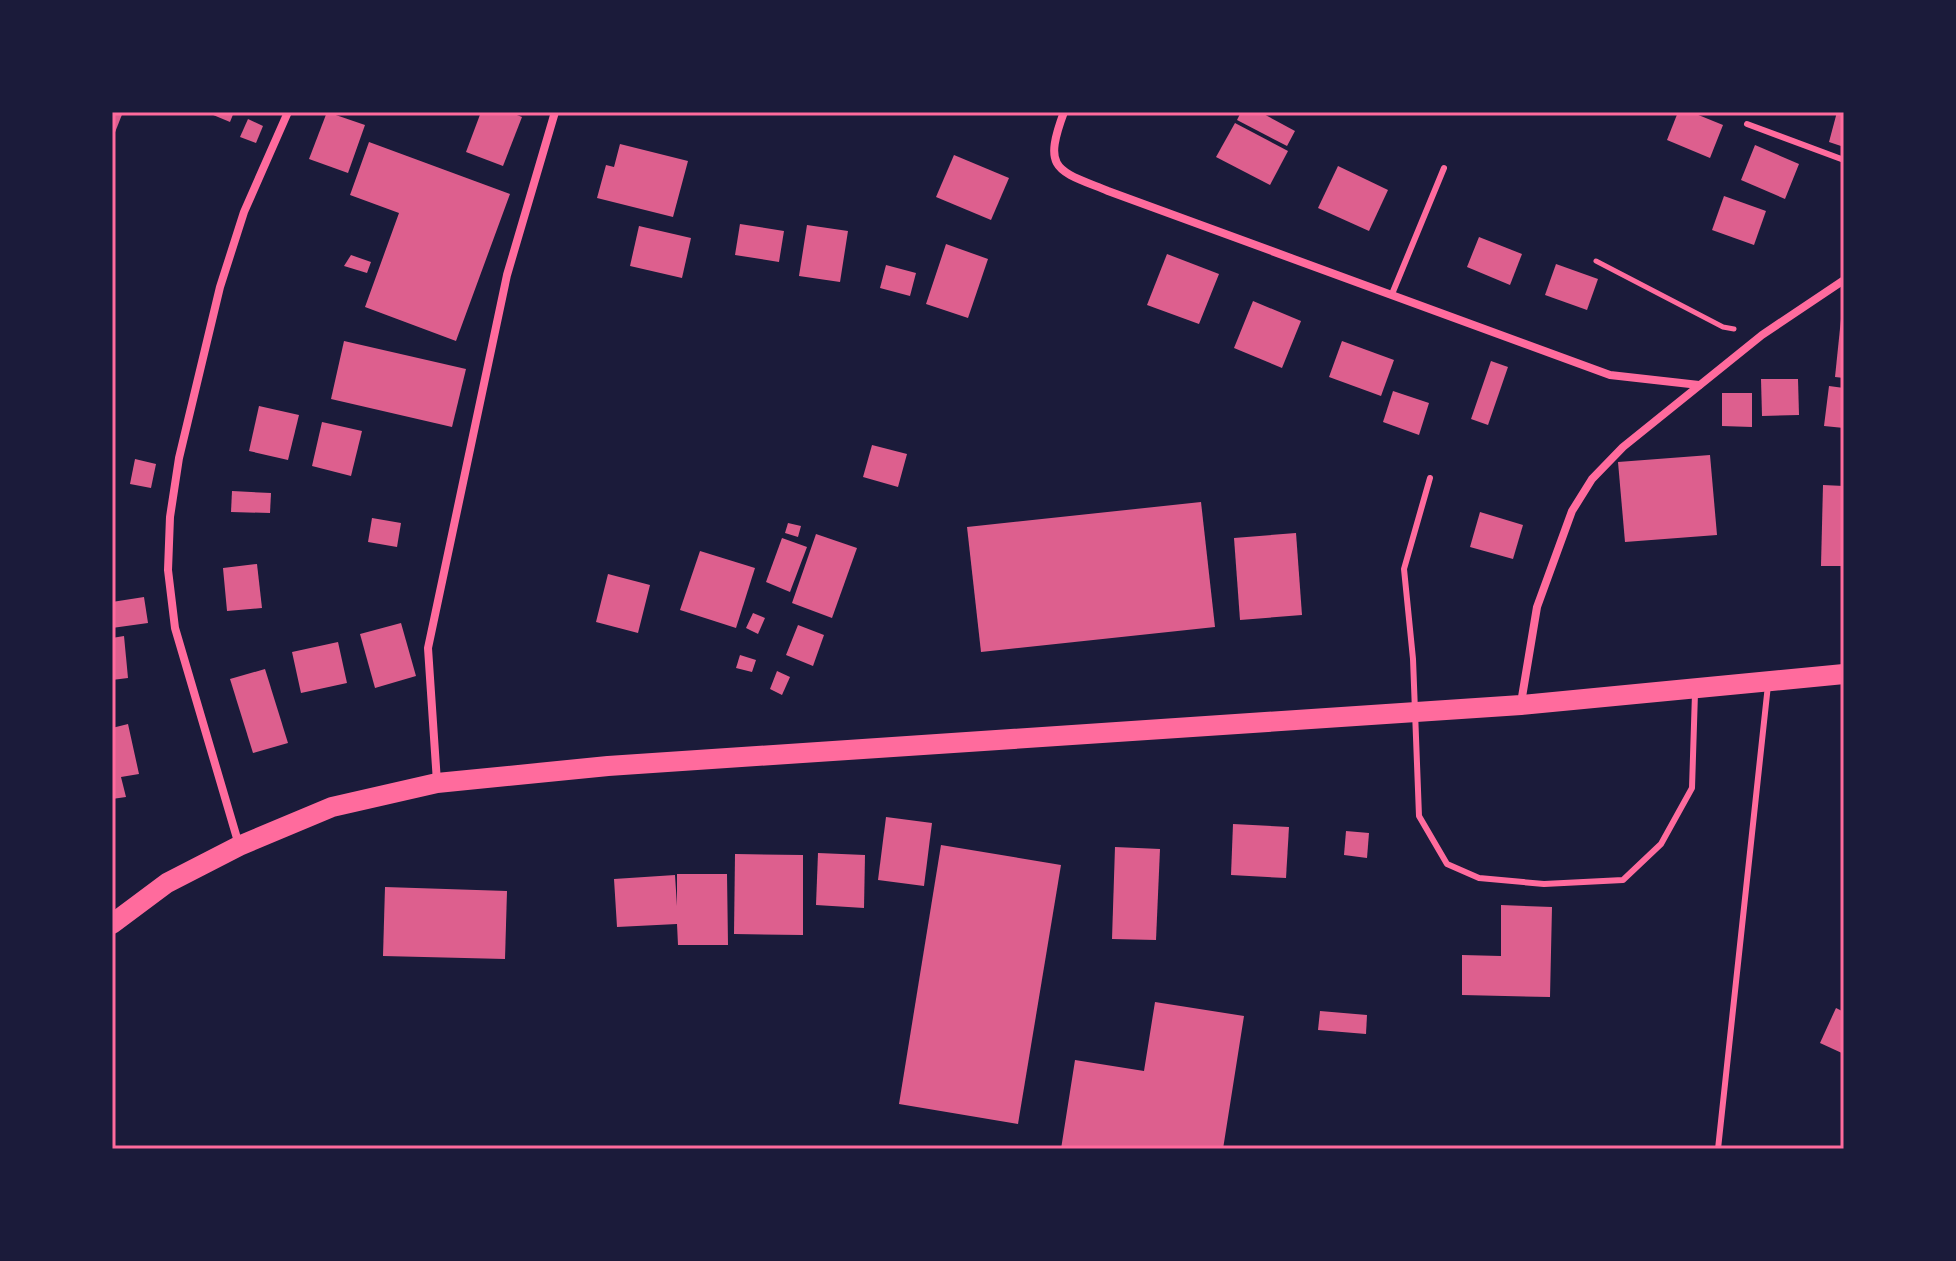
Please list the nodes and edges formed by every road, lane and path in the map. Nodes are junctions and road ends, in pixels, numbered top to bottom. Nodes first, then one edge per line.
1 (288, 112) edge
2 (555, 112) edge
3 (1064, 112) edge
4 (1747, 124) dead end
5 (1844, 160) edge
6 (1444, 168) dead end
7 (1596, 261) dead end
8 (1844, 280) edge
9 (1392, 294) junction
10 (1762, 335) junction
11 (1699, 385) junction
12 (1430, 478) dead end
13 (1844, 674) edge
14 (1769, 682) junction
15 (1695, 689) junction
16 (1521, 705) junction
17 (1415, 712) junction
18 (437, 783) junction
19 (239, 846) junction
20 (112, 924) edge
21 (1718, 1149) edge

1 - 19 street
2 - 18 street
3 - 9 street
4 - 5 lane
6 - 9 lane
7 - 10 path
8 - 10 street
9 - 11 street
10 - 11 street
11 - 16 street
12 - 17 lane
13 - 14 main road
14 - 15 main road
14 - 21 lane
15 - 16 main road
15 - 17 lane
16 - 17 main road
17 - 18 main road
18 - 19 main road
19 - 20 main road

